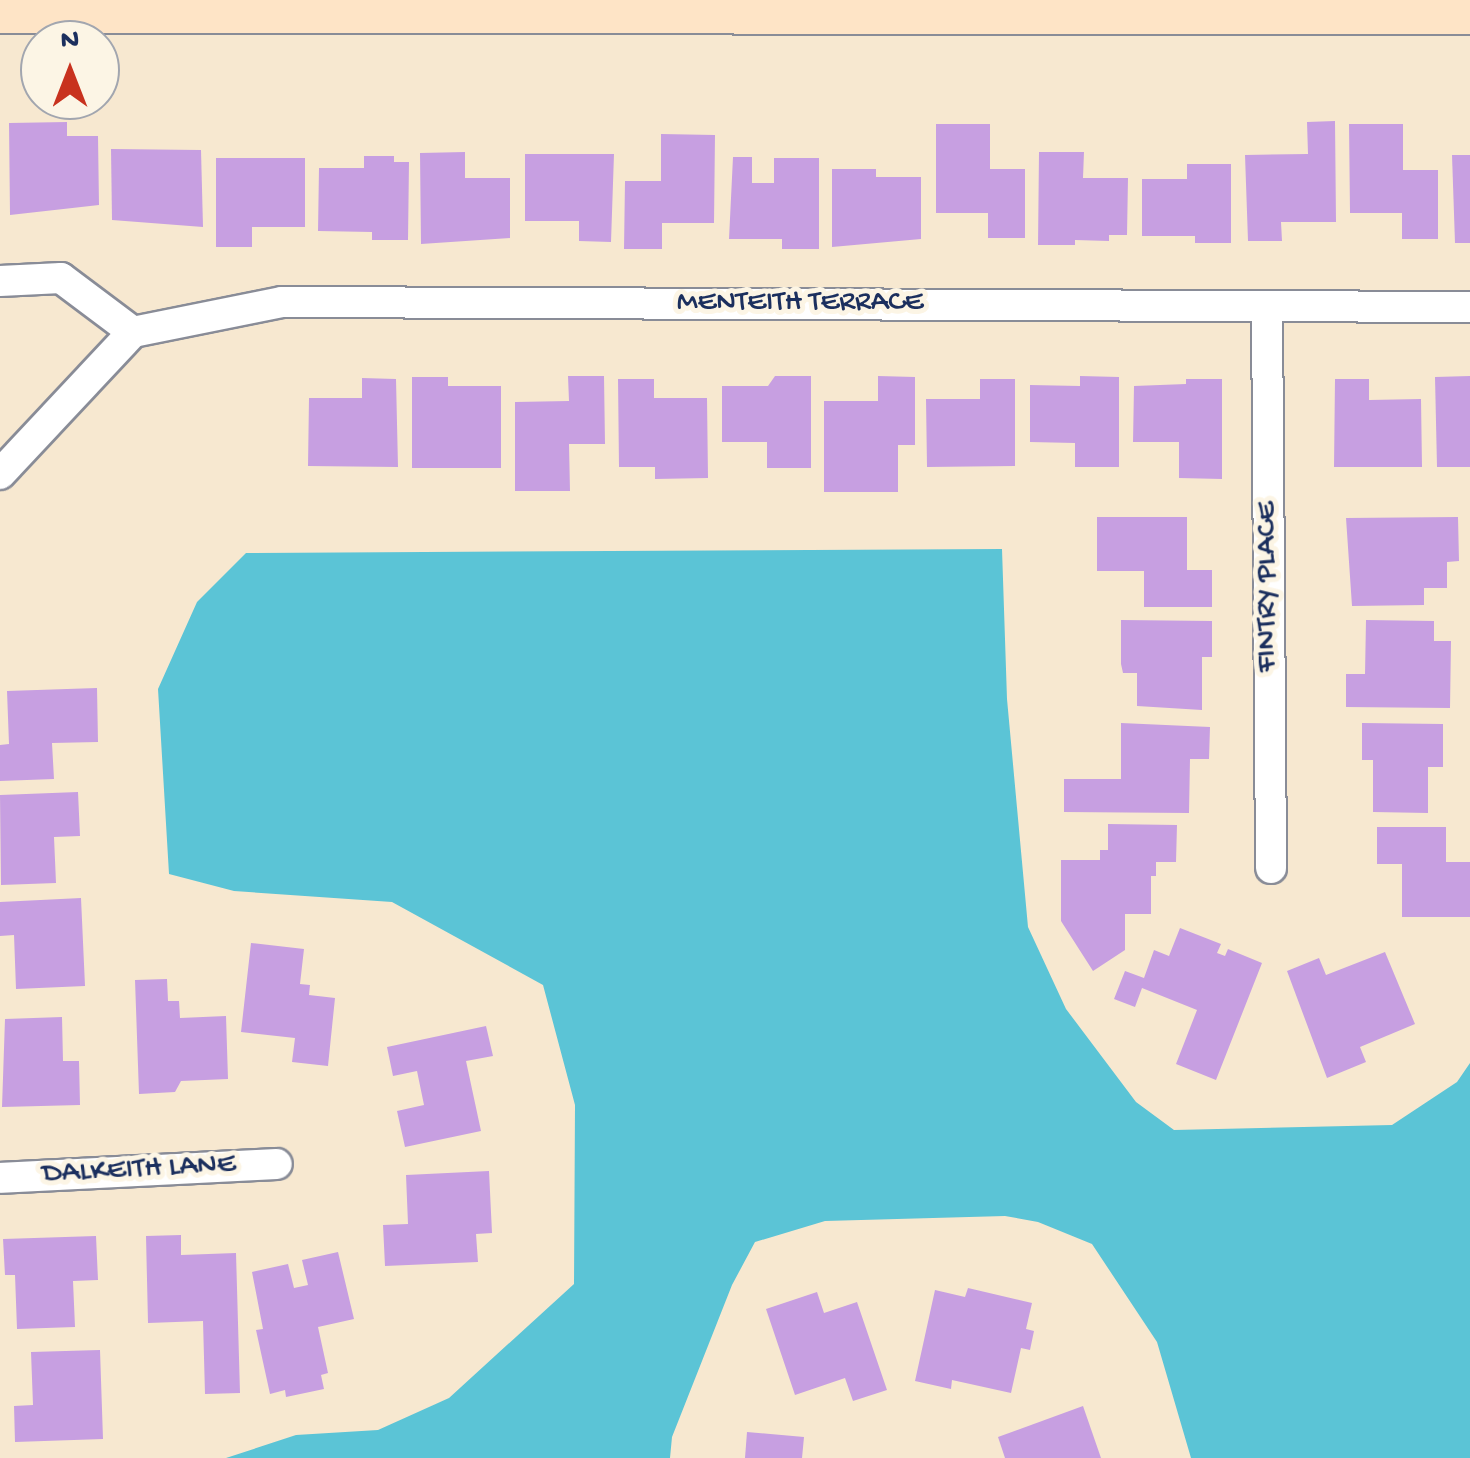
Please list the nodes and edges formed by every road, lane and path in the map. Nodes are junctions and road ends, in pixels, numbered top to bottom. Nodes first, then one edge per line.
1 (0, 12) edge
2 (1470, 12) edge
3 (0, 280) edge
4 (1267, 307) junction
5 (1470, 307) edge
6 (133, 332) junction
7 (0, 474) edge
8 (1271, 868) dead end
9 (277, 1164) dead end
10 (0, 1178) edge

1 - 2 main road
3 - 6 street
4 - 5 street, MENTEITH TERRACE
4 - 6 street, MENTEITH TERRACE
4 - 8 street, FINTRY PLACE
6 - 7 street
9 - 10 street, DALKEITH LANE

